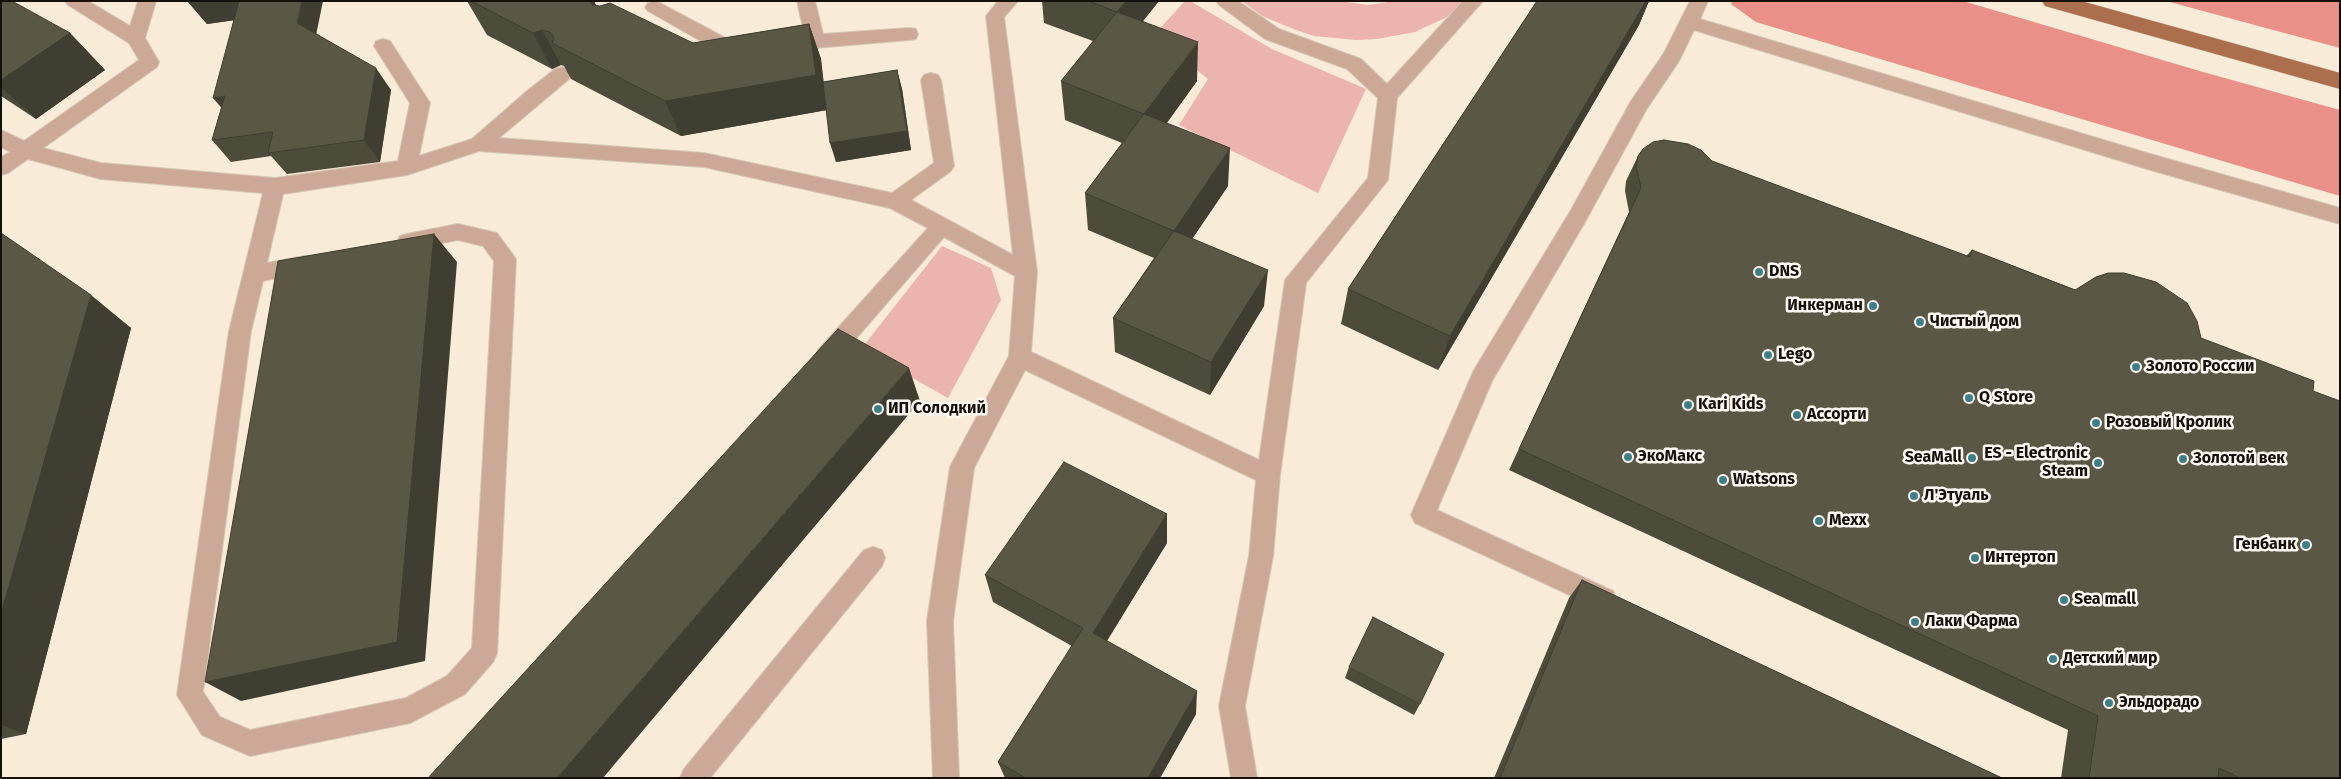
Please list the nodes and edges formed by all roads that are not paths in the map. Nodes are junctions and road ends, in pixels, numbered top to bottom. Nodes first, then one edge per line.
1 (74, 1) edge
2 (146, 1) edge
3 (806, 1) edge
4 (1009, 1) edge
5 (1225, 1) edge
6 (1474, 1) edge
7 (1699, 1) edge
8 (2053, 1) edge
9 (2096, 7) edge
10 (646, 9) edge
11 (1690, 22) junction
12 (909, 34) dead end
13 (136, 38) junction
14 (815, 40) junction
15 (383, 46) dead end
16 (562, 74) edge
17 (931, 80) dead end
18 (2340, 81) edge
19 (1388, 96) junction
20 (1, 137) edge
21 (479, 144) junction
22 (24, 151) junction
23 (407, 167) junction
24 (1, 168) edge
25 (275, 186) junction
26 (896, 201) junction
27 (2340, 216) edge
28 (942, 226) junction
29 (390, 246) edge
30 (322, 260) edge
31 (1026, 272) junction
32 (254, 274) junction
33 (1020, 357) junction
34 (810, 375) edge
35 (1268, 475) junction
36 (872, 558) dead end
37 (1621, 607) edge
38 (693, 778) edge
39 (946, 778) edge
40 (1244, 778) edge

1 - 13 lane
2 - 13 lane
3 - 14 lane
4 - 31 lane
5 - 19 lane
6 - 19 lane
7 - 11 lane
8 - 9 main road
9 - 18 main road
10 - 14 lane
11 - 27 lane
11 - 37 lane
12 - 14 lane
13 - 22 lane
15 - 23 lane
16 - 21 lane
17 - 26 lane
19 - 35 lane
20 - 22 lane
21 - 23 lane
21 - 26 lane
22 - 24 lane
22 - 25 lane
23 - 25 lane
25 - 32 lane
26 - 28 lane
28 - 31 lane
28 - 34 lane
29 - 32 lane
30 - 32 lane
31 - 33 lane
33 - 35 lane
33 - 39 lane
35 - 40 lane
36 - 38 lane

